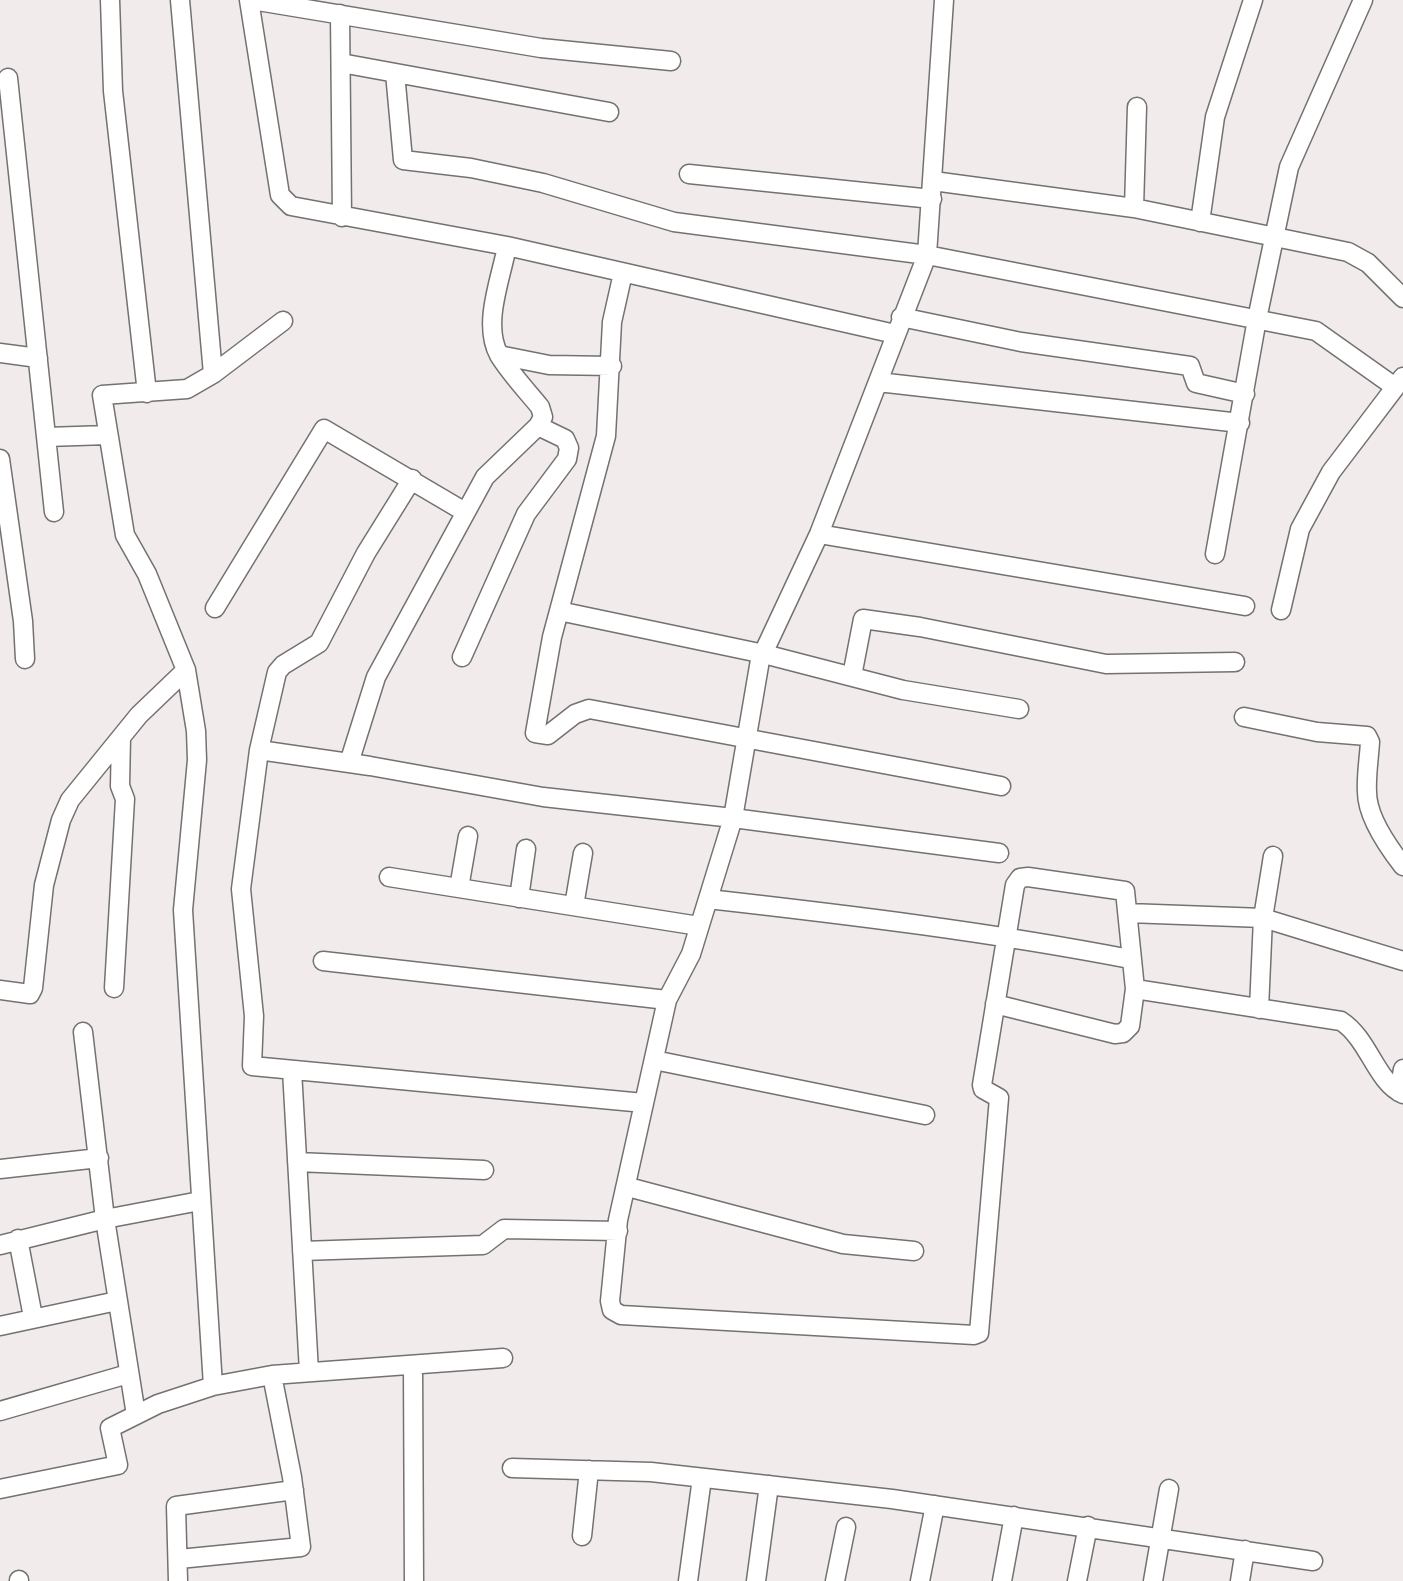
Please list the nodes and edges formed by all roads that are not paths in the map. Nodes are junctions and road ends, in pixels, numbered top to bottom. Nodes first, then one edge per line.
1 (110, 0) edge
2 (180, 0) edge
3 (251, 0) edge
4 (944, 0) edge
5 (1253, 0) edge
6 (1359, 1) edge
7 (340, 14) junction
8 (671, 61) dead end
9 (341, 63) junction
10 (396, 73) junction
11 (8, 78) dead end
12 (1137, 107) dead end
13 (609, 112) dead end
14 (689, 174) dead end
15 (932, 190) junction
16 (1134, 208) junction
17 (342, 217) junction
18 (1200, 222) junction
19 (1275, 237) junction
20 (507, 246) junction
21 (927, 255) junction
22 (623, 273) junction
23 (1403, 298) edge
24 (901, 317) junction
25 (1257, 319) junction
26 (283, 321) dead end
27 (895, 334) junction
28 (0, 353) edge
29 (499, 355) junction
30 (38, 358) junction
31 (611, 366) junction
32 (213, 374) junction
33 (878, 382) junction
34 (1399, 382) edge
35 (147, 393) junction
36 (1245, 394) junction
37 (1240, 423) junction
38 (538, 426) junction
39 (108, 435) junction
40 (46, 437) junction
41 (0, 459) edge
42 (412, 479) junction
43 (4, 500) edge
44 (54, 512) dead end
45 (466, 512) junction
46 (819, 534) junction
47 (1215, 554) dead end
48 (1245, 606) dead end
49 (215, 608) dead end
50 (1280, 610) dead end
51 (559, 611) junction
52 (764, 654) junction
53 (462, 657) dead end
54 (25, 659) dead end
55 (1234, 662) dead end
56 (186, 670) junction
57 (852, 676) junction
58 (1019, 709) dead end
59 (1244, 717) dead end
60 (121, 737) junction
61 (745, 738) junction
62 (258, 750) junction
63 (349, 763) junction
64 (1001, 786) dead end
65 (733, 818) junction
66 (468, 836) dead end
67 (526, 849) dead end
68 (583, 853) dead end
69 (999, 853) dead end
70 (1273, 856) dead end
71 (1403, 866) edge
72 (389, 877) dead end
73 (458, 888) junction
74 (519, 898) junction
75 (708, 899) junction
76 (574, 906) junction
77 (1128, 913) junction
78 (1263, 918) junction
79 (699, 926) junction
80 (1006, 935) junction
81 (1130, 959) junction
82 (323, 961) dead end
83 (1403, 961) edge
84 (114, 988) dead end
85 (1135, 989) junction
86 (0, 990) edge
87 (667, 1000) junction
88 (995, 1004) junction
89 (1259, 1009) junction
90 (83, 1032) dead end
91 (654, 1060) junction
92 (1403, 1069) edge
93 (292, 1070) junction
94 (1401, 1093) edge
95 (644, 1103) junction
96 (925, 1115) dead end
97 (99, 1158) junction
98 (297, 1162) junction
99 (0, 1169) edge
100 (484, 1170) dead end
101 (628, 1187) junction
102 (200, 1200) junction
103 (106, 1219) junction
104 (618, 1231) junction
105 (18, 1240) junction
106 (0, 1245) edge
107 (302, 1251) junction
108 (914, 1251) dead end
109 (117, 1301) junction
110 (33, 1317) junction
111 (0, 1326) edge
112 (503, 1358) dead end
113 (413, 1365) junction
114 (309, 1372) junction
115 (128, 1374) junction
116 (272, 1375) junction
117 (213, 1386) junction
118 (0, 1410) edge
119 (136, 1415) junction
120 (512, 1468) dead end
121 (589, 1470) junction
122 (702, 1478) junction
123 (769, 1485) junction
124 (0, 1489) edge
125 (1169, 1489) dead end
126 (293, 1490) junction
127 (935, 1505) junction
128 (1014, 1516) junction
129 (1088, 1526) junction
130 (846, 1527) dead end
131 (582, 1536) dead end
132 (1162, 1536) junction
133 (1245, 1550) junction
134 (179, 1559) junction
135 (1313, 1561) dead end
136 (178, 1581) edge
137 (414, 1581) edge
138 (688, 1581) edge
139 (756, 1581) edge
140 (835, 1581) edge
141 (920, 1581) edge
142 (1002, 1581) edge
143 (1077, 1581) edge
144 (1153, 1581) edge
145 (1240, 1581) edge

1 - 35 street
2 - 32 street
3 - 7 street
3 - 17 street
4 - 15 street
5 - 18 street
6 - 19 street
7 - 8 street
7 - 9 street
9 - 10 street
9 - 17 street
10 - 13 street
10 - 21 street
11 - 30 street
12 - 16 street
14 - 15 street
15 - 16 street
15 - 21 street
16 - 18 street
17 - 20 street
18 - 19 street
19 - 23 street
19 - 25 street
20 - 22 street
20 - 29 street
21 - 24 street
21 - 25 street
22 - 27 street
22 - 31 street
24 - 27 street
24 - 36 street
25 - 34 street
25 - 36 street
26 - 32 street
27 - 33 street
28 - 30 street
29 - 31 street
29 - 38 street
30 - 40 street
31 - 51 street
32 - 35 street
33 - 37 street
33 - 46 street
34 - 50 street
35 - 39 street
36 - 37 street
37 - 47 street
38 - 45 street
38 - 53 street
39 - 40 street
39 - 56 street
40 - 44 street
41 - 43 street
42 - 45 street
42 - 49 street
42 - 62 street
43 - 54 street
45 - 63 street
46 - 48 street
46 - 52 street
51 - 52 street
51 - 61 street
52 - 57 street
52 - 61 street
55 - 57 street
56 - 60 street
56 - 102 street
57 - 58 street
59 - 71 street
60 - 84 street
60 - 86 street
61 - 64 street
61 - 65 street
62 - 63 street
62 - 93 street
63 - 65 street
65 - 69 street
65 - 75 street
66 - 73 street
67 - 74 street
68 - 76 street
70 - 78 street
72 - 73 street
73 - 74 street
74 - 76 street
75 - 79 street
75 - 80 street
76 - 79 street
77 - 78 street
77 - 80 street
77 - 81 street
78 - 83 street
78 - 89 street
79 - 87 street
80 - 81 street
80 - 88 street
81 - 85 street
82 - 87 street
85 - 88 street
85 - 89 street
87 - 91 street
88 - 104 street
89 - 94 street
90 - 97 street
91 - 95 street
91 - 96 street
92 - 94 street
93 - 95 street
93 - 98 street
95 - 101 street
97 - 99 street
97 - 103 street
98 - 100 street
98 - 107 street
101 - 104 street
101 - 108 street
102 - 103 street
102 - 117 street
103 - 105 street
103 - 109 street
104 - 107 street
105 - 106 street
105 - 110 street
107 - 114 street
109 - 110 street
109 - 115 street
110 - 111 street
112 - 113 street
113 - 114 street
113 - 137 street
114 - 116 street
115 - 118 street
115 - 119 street
116 - 117 street
116 - 126 street
117 - 119 street
119 - 124 street
120 - 121 street
121 - 122 street
121 - 131 street
122 - 123 street
122 - 138 street
123 - 127 street
123 - 139 street
125 - 132 street
126 - 134 street
126 - 134 street
127 - 128 street
127 - 141 street
128 - 129 street
128 - 142 street
129 - 132 street
129 - 143 street
130 - 140 street
132 - 133 street
132 - 144 street
133 - 135 street
133 - 145 street
134 - 136 street

